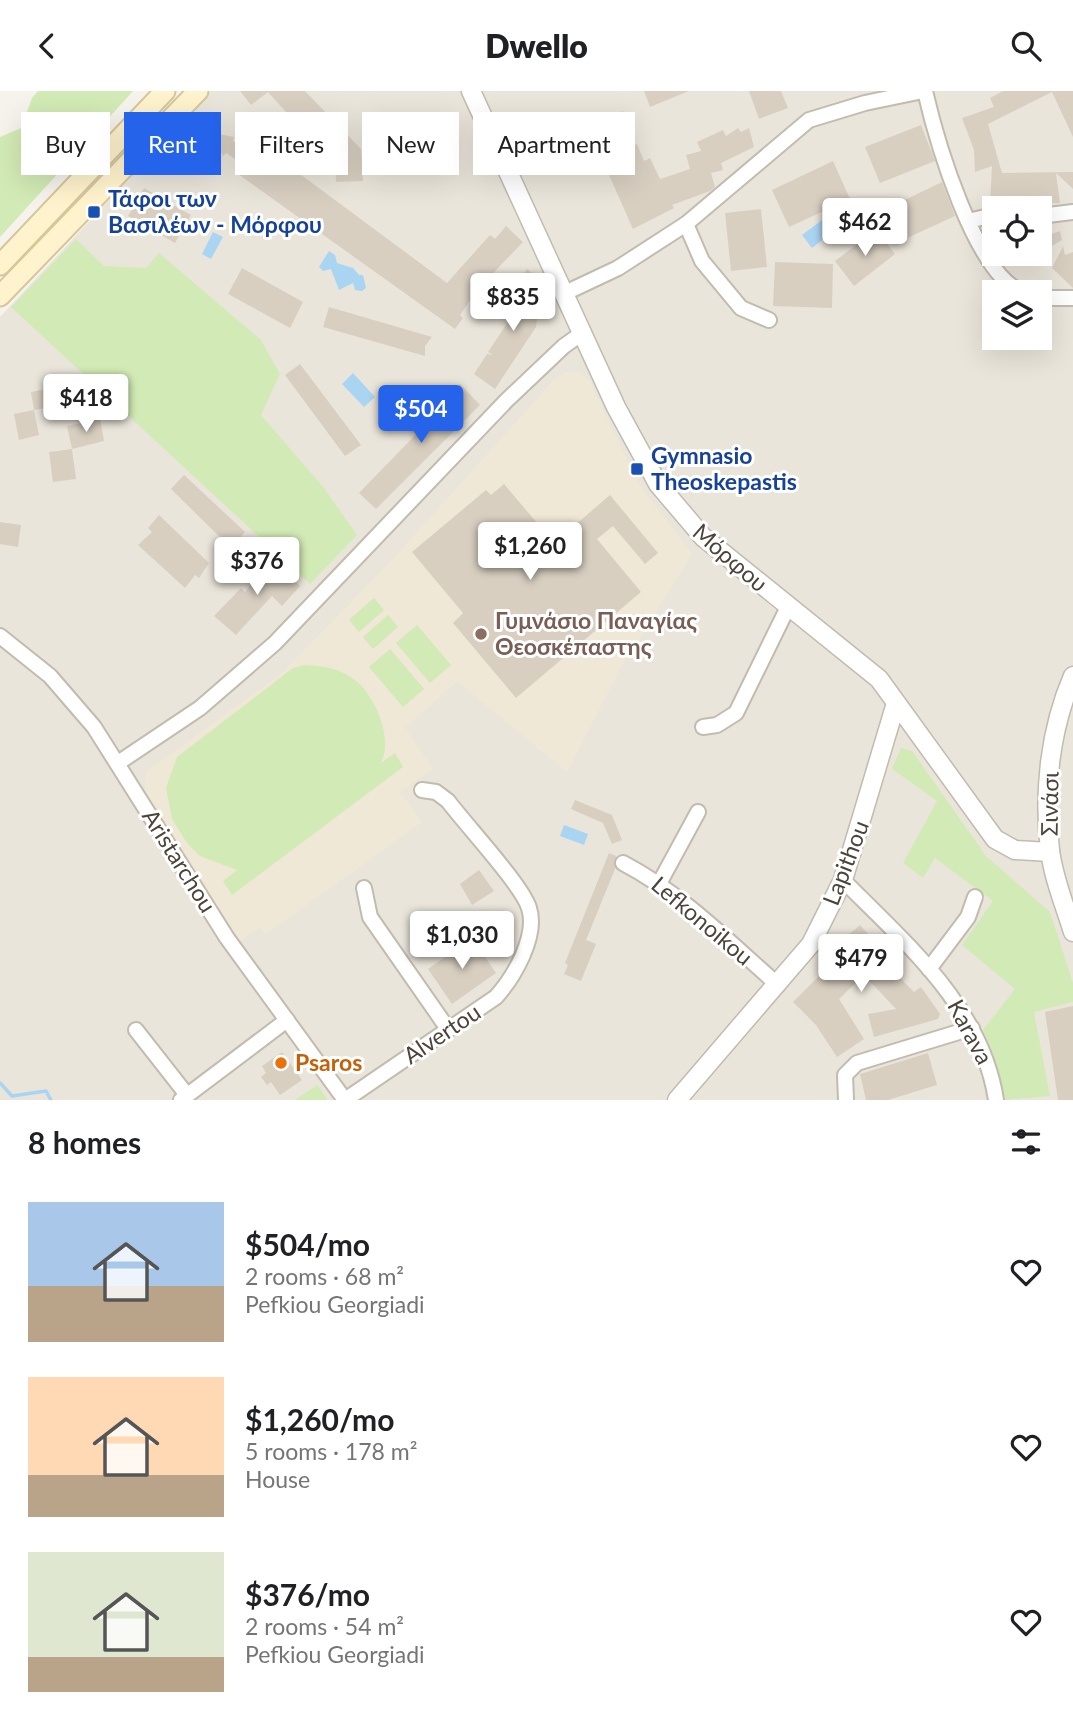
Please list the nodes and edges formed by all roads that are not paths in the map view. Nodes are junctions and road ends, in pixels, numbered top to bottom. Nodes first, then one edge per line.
1 (165, 91) edge
2 (198, 91) edge
3 (459, 91) edge
4 (471, 91) edge
5 (924, 91) edge
6 (474, 112) edge
7 (481, 112) edge
8 (510, 175) edge
9 (1073, 212) edge
10 (1052, 215) edge
11 (982, 218) edge
12 (968, 221) junction
13 (686, 224) junction
14 (0, 265) edge
15 (1005, 280) edge
16 (565, 293) junction
17 (0, 296) edge
18 (1052, 298) edge
19 (1073, 298) edge
20 (769, 320) dead end
21 (581, 334) junction
22 (788, 607) junction
23 (0, 635) edge
24 (1073, 676) edge
25 (896, 703) junction
26 (703, 727) dead end
27 (118, 763) junction
28 (422, 790) dead end
29 (698, 812) dead end
30 (1050, 852) junction
31 (623, 863) dead end
32 (843, 880) junction
33 (660, 882) junction
34 (365, 888) dead end
35 (975, 897) dead end
36 (1073, 932) edge
37 (929, 969) junction
38 (778, 985) junction
39 (287, 1020) junction
40 (972, 1028) junction
41 (448, 1029) junction
42 (136, 1030) dead end
43 (184, 1098) edge
44 (345, 1100) edge
45 (677, 1100) edge
46 (846, 1100) edge
47 (996, 1100) edge

1 - 14 main road
2 - 17 main road
3 - 6 street, Μόρφου
4 - 7 street, Μόρφου
5 - 12 street
5 - 13 street
8 - 16 street, Μόρφου
9 - 10 street
11 - 12 street
12 - 15 street
13 - 16 street
13 - 20 street
16 - 21 street, Μόρφου
18 - 19 street
21 - 22 street, Μόρφου
21 - 27 street
22 - 25 street, Μόρφου
22 - 26 street
23 - 27 street, Aristarchou
24 - 30 street, Σινάσι
25 - 30 street, Μόρφου
25 - 32 street, Lapithou
27 - 39 street, Aristarchou
28 - 41 street, Alvertou
29 - 33 street
30 - 36 street, Σινάσι
31 - 33 street, Lefkonoikou
32 - 37 street, Karava
32 - 38 street, Lapithou
33 - 38 street, Lefkonoikou
34 - 41 street
35 - 37 street
37 - 40 street, Karava
38 - 45 street, Lapithou
39 - 43 street
39 - 44 street, Aristarchou
40 - 46 street
40 - 47 street, Karava
41 - 44 street, Alvertou
42 - 43 street

